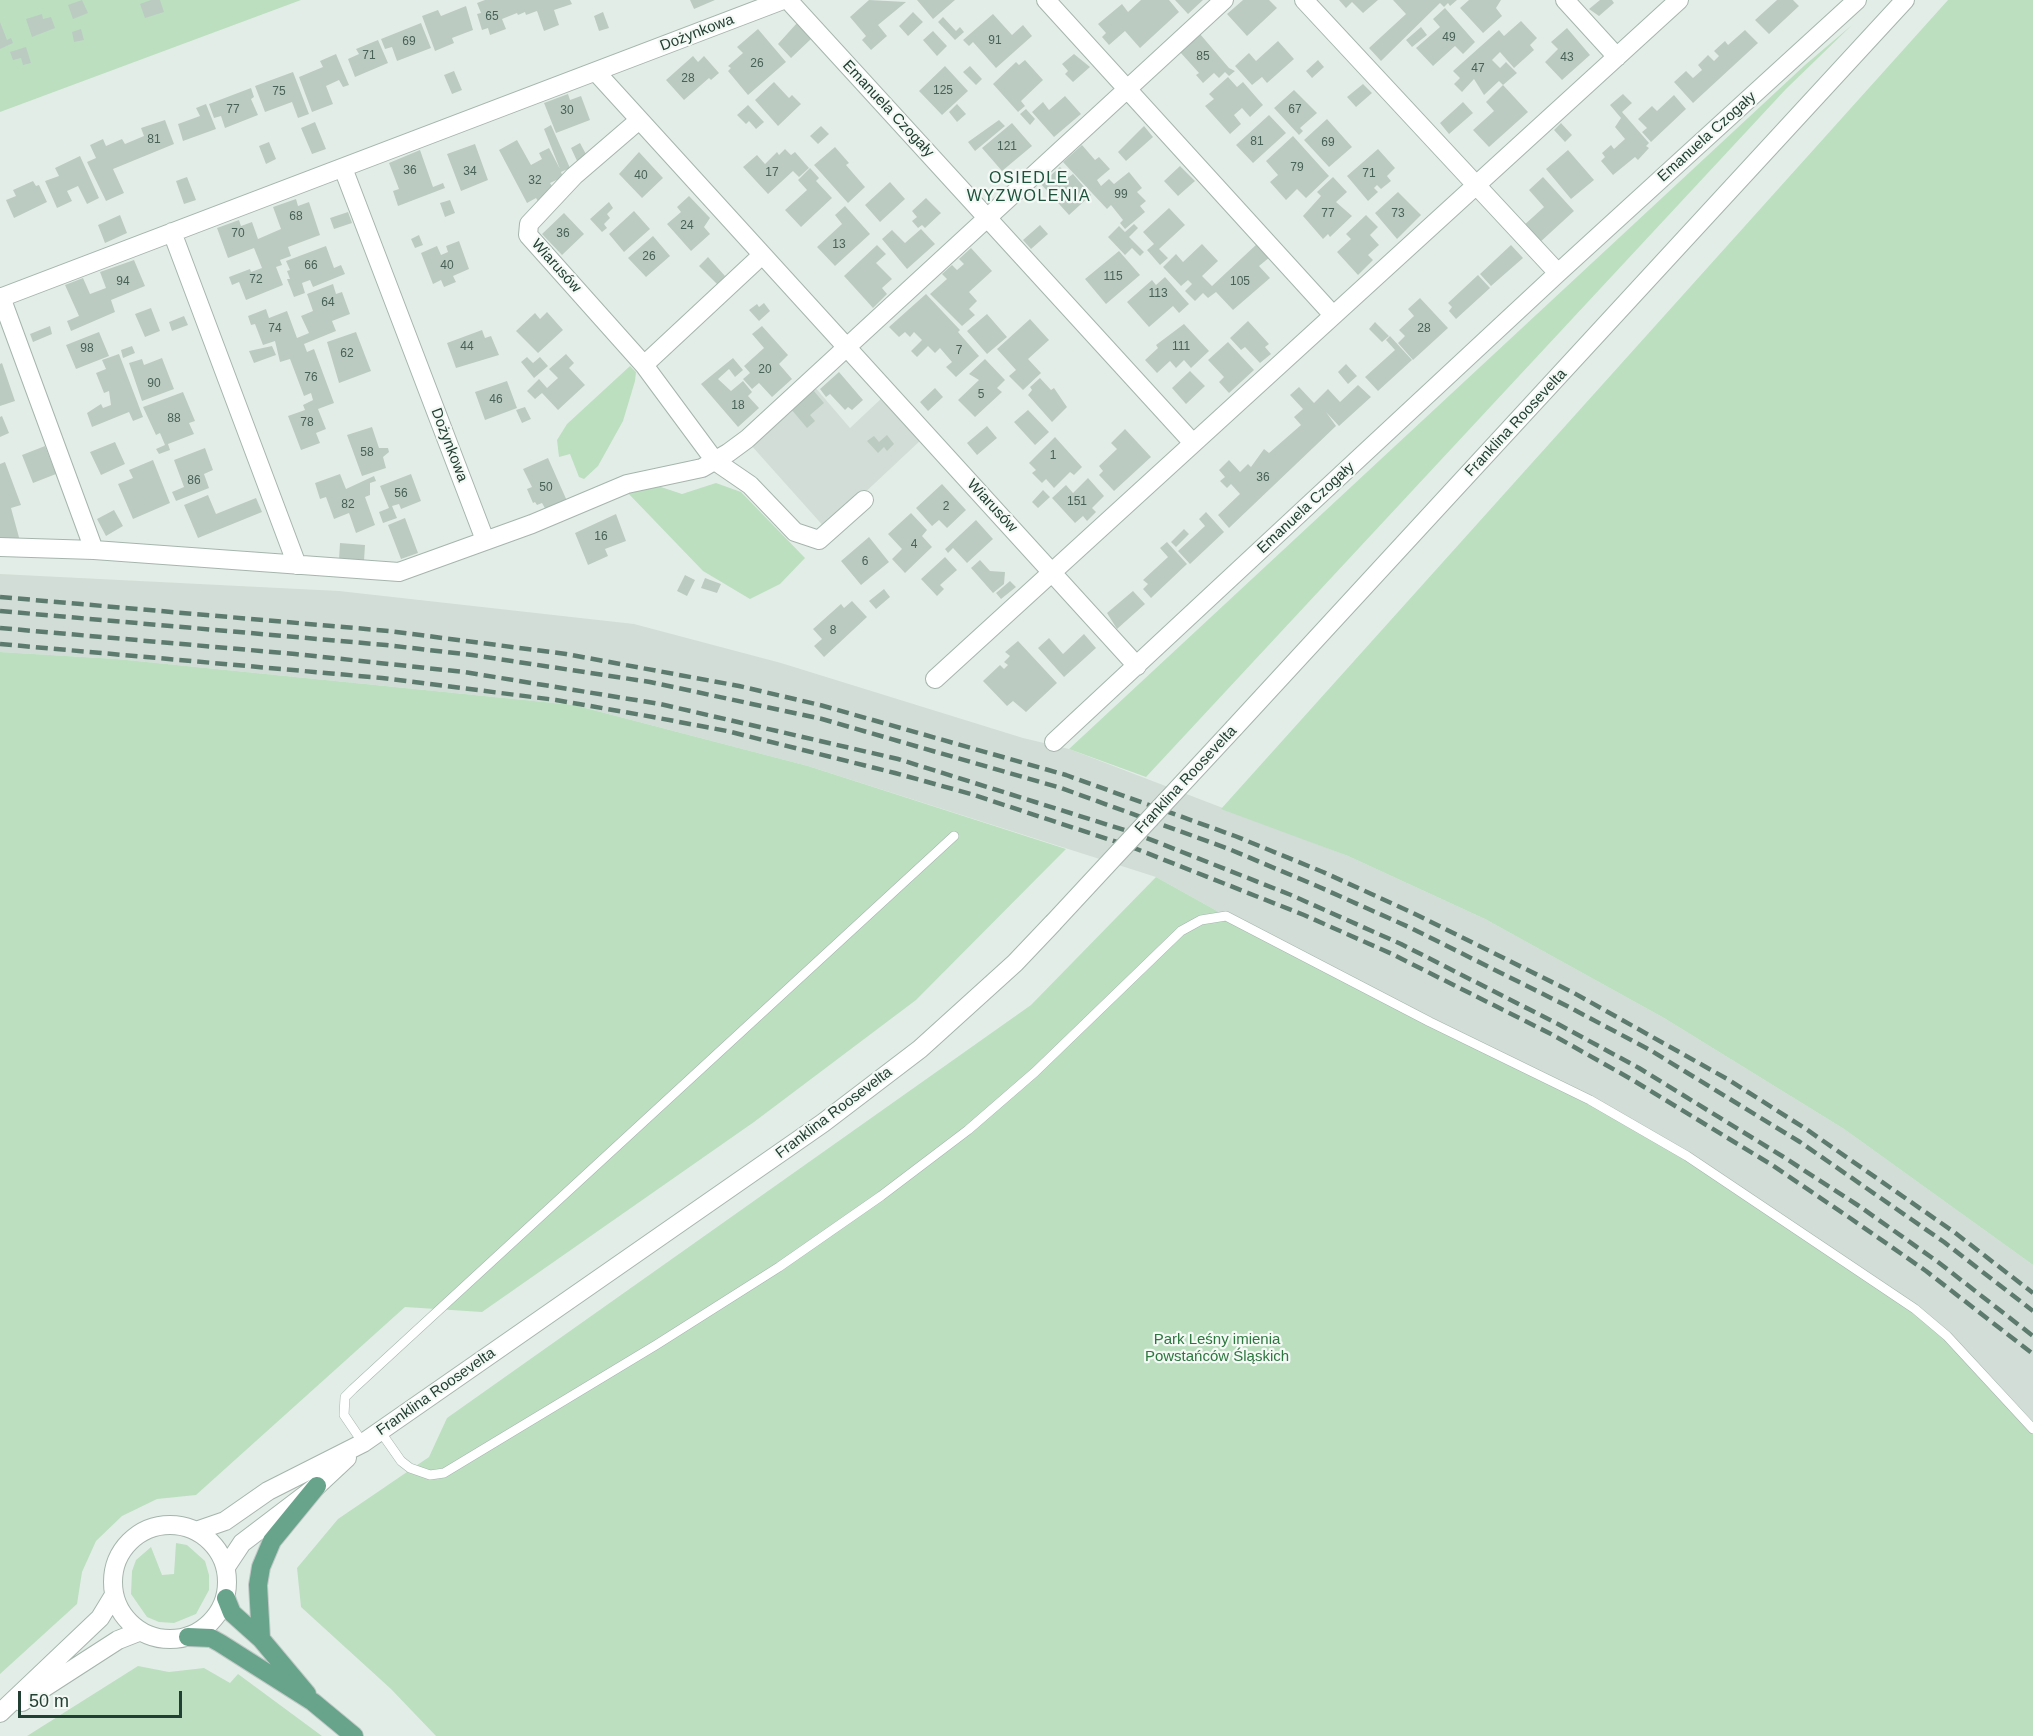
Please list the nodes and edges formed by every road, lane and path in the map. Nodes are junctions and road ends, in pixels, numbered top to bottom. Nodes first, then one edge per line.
1 (783, 0) edge
2 (788, 0) edge
3 (1046, 0) edge
4 (1224, 0) edge
5 (1304, 0) edge
6 (1565, 0) edge
7 (1679, 0) edge
8 (1857, 0) edge
9 (1905, 0) edge
10 (1617, 57) junction
11 (596, 72) junction
12 (1128, 89) junction
13 (638, 121) junction
14 (343, 168) junction
15 (1476, 184) junction
16 (988, 218) junction
17 (172, 232) junction
18 (761, 256) junction
19 (1558, 273) junction
20 (1, 298) edge
21 (1333, 315) junction
22 (845, 348) junction
23 (644, 365) junction
24 (1193, 443) junction
25 (715, 461) junction
26 (864, 500) dead end
27 (485, 540) junction
28 (0, 548) edge
29 (94, 550) junction
30 (297, 565) junction
31 (1053, 572) junction
32 (1137, 666) junction
33 (935, 679) dead end
34 (1054, 742) dead end
35 (954, 836) dead end
36 (2033, 1429) edge
37 (381, 1431) junction
38 (363, 1443) junction
39 (317, 1486) junction
40 (196, 1530) junction
41 (226, 1567) junction
42 (114, 1595) junction
43 (226, 1598) junction
44 (141, 1631) junction
45 (188, 1636) junction
46 (261, 1639) junction
47 (314, 1702) junction
48 (0, 1715) edge
49 (354, 1736) edge

1 - 11 street, Dożynkowa
2 - 16 street, Emanuela Czogały
3 - 12 street
4 - 12 street
5 - 15 street
6 - 10 street
7 - 10 street
8 - 19 street, Emanuela Czogały
9 - 37 street, Franklina Roosevelta, bridge
10 - 15 street
11 - 13 street, Wiarusów
11 - 14 street, Dożynkowa
12 - 16 street
12 - 21 street
13 - 18 street, Wiarusów
13 - 23 street, Wiarusów
14 - 17 street, Dożynkowa
14 - 27 street, Dożynkowa
15 - 19 street
15 - 21 street
16 - 22 street
16 - 24 street, Emanuela Czogały
17 - 20 street, Dożynkowa
17 - 30 street
18 - 22 street, Wiarusów
18 - 23 street
19 - 32 street, Emanuela Czogały
20 - 29 street, Dożynkowa
21 - 24 street
22 - 25 street
22 - 31 street, Wiarusów
23 - 25 street, Wiarusów
24 - 31 street
25 - 26 street, Wiarusów
25 - 27 street
27 - 30 street
28 - 29 street
29 - 30 street
31 - 32 street, Wiarusów
31 - 33 street
32 - 34 street, Emanuela Czogały
35 - 38 lane
36 - 37 lane
37 - 38 street, Franklina Roosevelta
38 - 39 street, Franklina Roosevelta
38 - 40 street, Franklina Roosevelta
39 - 41 street, Franklina Roosevelta
39 - 46 main road
40 - 41 street
40 - 42 street
41 - 43 street
42 - 44 street
42 - 48 street
43 - 45 street
43 - 46 main road
44 - 45 street
44 - 48 street
45 - 47 main road
46 - 47 main road
47 - 49 main road

